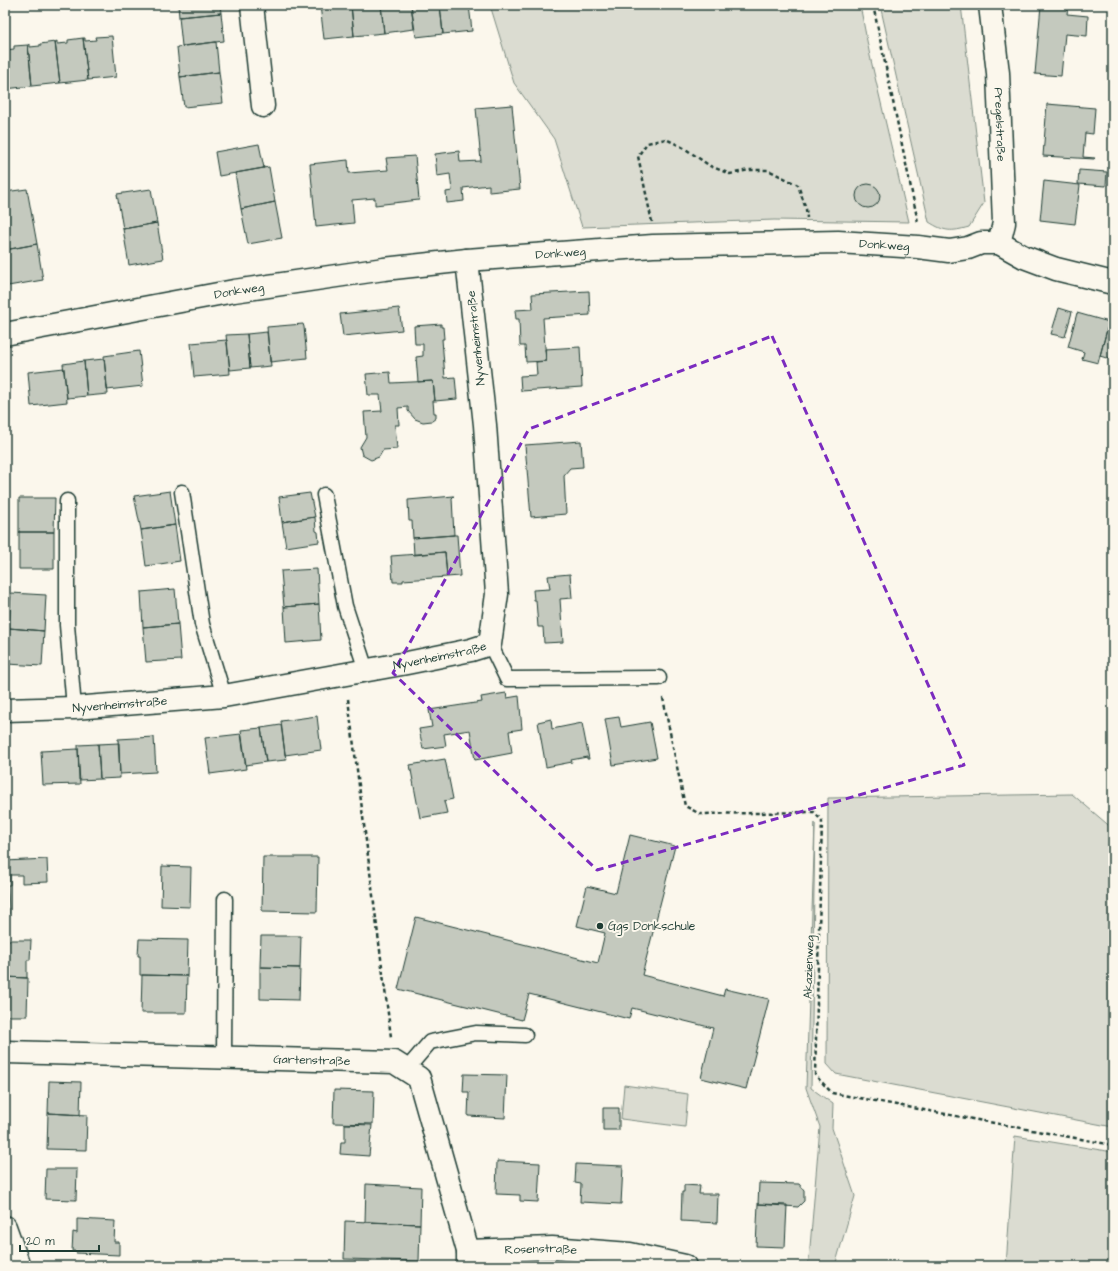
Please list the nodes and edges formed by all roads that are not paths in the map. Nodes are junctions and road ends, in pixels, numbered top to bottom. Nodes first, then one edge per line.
1 (252, 5) edge
2 (990, 5) edge
3 (263, 106) dead end
4 (999, 243) junction
5 (467, 260) junction
6 (1113, 283) edge
7 (5, 334) edge
8 (182, 492) dead end
9 (324, 495) dead end
10 (67, 501) dead end
11 (490, 644) junction
12 (355, 672) junction
13 (659, 678) road end
14 (224, 696) junction
15 (74, 708) junction
16 (5, 710) edge
17 (225, 899) dead end
18 (525, 1035) dead end
19 (5, 1052) edge
20 (224, 1057) junction
21 (400, 1066) junction
22 (5, 1227) edge
23 (468, 1259) edge
24 (19, 1266) edge
25 (684, 1266) edge

1 - 3 street
2 - 4 street, Pregelstraße
4 - 5 street, Donkweg
4 - 6 street
5 - 7 street, Donkweg
5 - 11 street, Nyvenheimstraße
8 - 14 lane
9 - 12 lane
10 - 15 lane
11 - 12 street, Nyvenheimstraße
11 - 13 lane
12 - 14 street, Nyvenheimstraße
14 - 15 street, Nyvenheimstraße
15 - 16 street, Nyvenheimstraße
17 - 20 lane
18 - 21 lane
19 - 20 street, Gartenstraße
20 - 21 street, Gartenstraße
21 - 23 street
22 - 24 street
23 - 25 street, Rosenstraße

